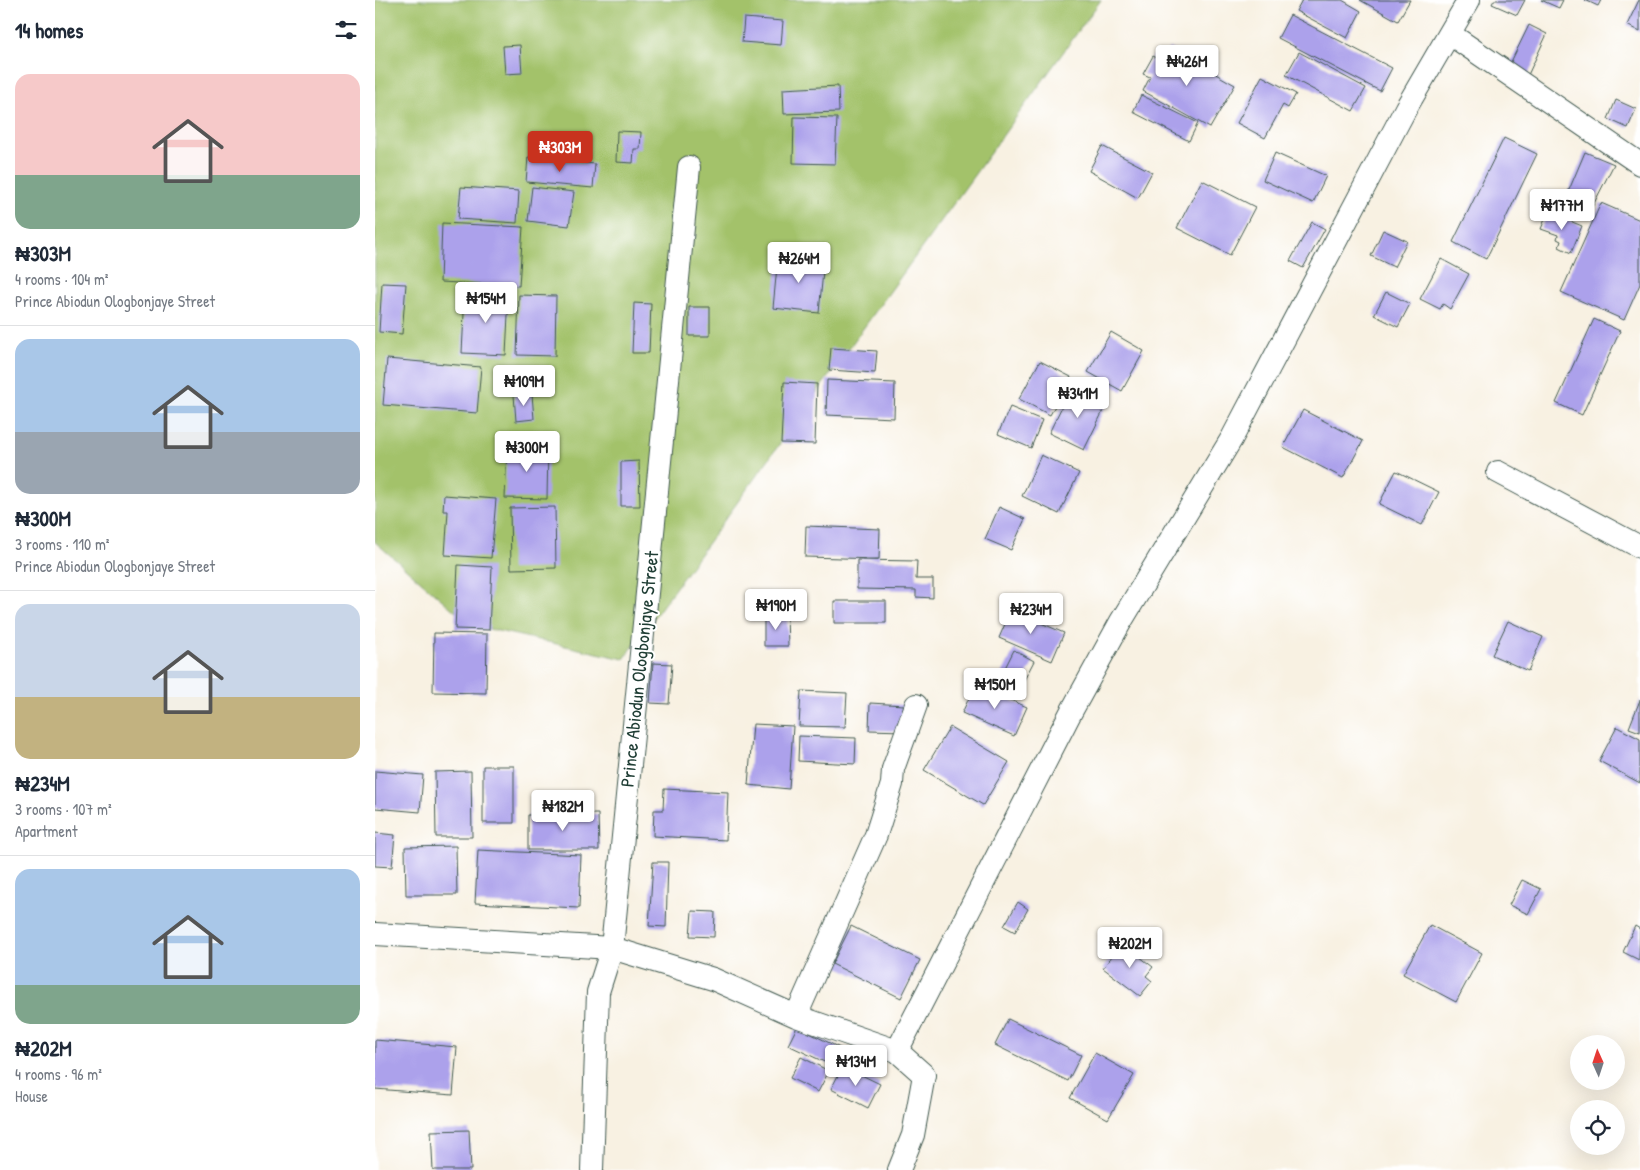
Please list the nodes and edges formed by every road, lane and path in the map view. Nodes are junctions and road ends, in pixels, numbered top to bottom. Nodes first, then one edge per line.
1 (1469, 0) edge
2 (1450, 34) junction
3 (1640, 164) edge
4 (689, 167) dead end
5 (1498, 472) dead end
6 (1640, 547) edge
7 (916, 705) dead end
8 (375, 934) edge
9 (612, 948) junction
10 (796, 1016) junction
11 (897, 1051) junction
12 (593, 1170) edge
13 (899, 1170) edge

1 - 2 street
2 - 3 street
2 - 11 street
4 - 9 street, Prince Abiodun Ologbonjaye Street
5 - 6 street
7 - 10 street
8 - 9 street
9 - 10 street
9 - 12 street, Prince Abiodun Ologbonjaye Street
10 - 11 street
11 - 13 street

